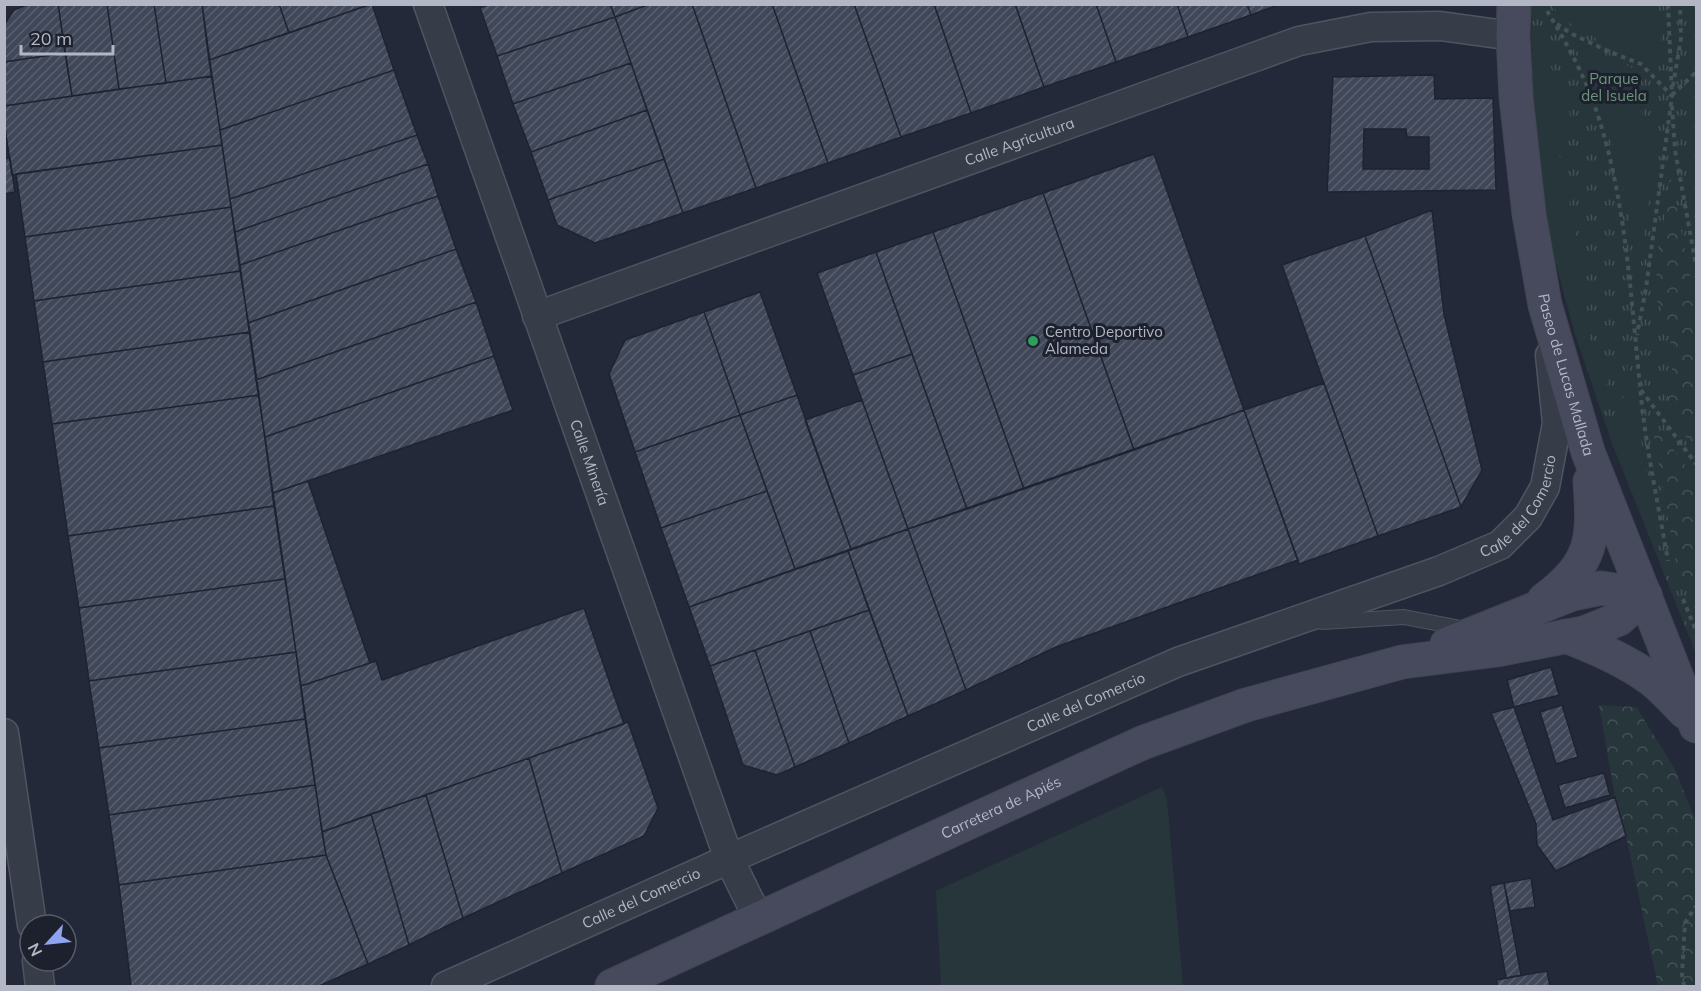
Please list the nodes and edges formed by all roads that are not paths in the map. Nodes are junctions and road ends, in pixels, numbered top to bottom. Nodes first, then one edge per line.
1 (428, 4) edge
2 (1514, 20) edge
3 (1545, 305) junction
4 (537, 316) junction
5 (1588, 452) junction
6 (1645, 594) junction
7 (1531, 610) junction
8 (1282, 624) junction
9 (1480, 631) junction
10 (1566, 636) junction
11 (1402, 662) junction
12 (1696, 724) edge
13 (4, 734) edge
14 (729, 859) junction
15 (30, 913) edge
16 (758, 918) junction
17 (446, 987) edge
18 (612, 987) edge

1 - 4 street, Calle Minería
2 - 3 street, Paseo de Lucas Mallada
2 - 4 street, Calle Agricultura
3 - 5 street, Paseo de Lucas Mallada
3 - 8 street, Calle del Comercio
4 - 14 street, Calle Minería
5 - 6 street, Paseo de Lucas Mallada
5 - 7 street
6 - 7 street
6 - 10 street
6 - 12 street, Paseo de Lucas Mallada
7 - 9 street
8 - 9 lane
8 - 14 street, Calle del Comercio
9 - 11 street
10 - 11 street
10 - 12 street
11 - 16 street, Carretera de Apiés
13 - 15 street
14 - 16 street, Calle Minería
14 - 17 street, Calle del Comercio
16 - 18 street, Carretera de Apiés

